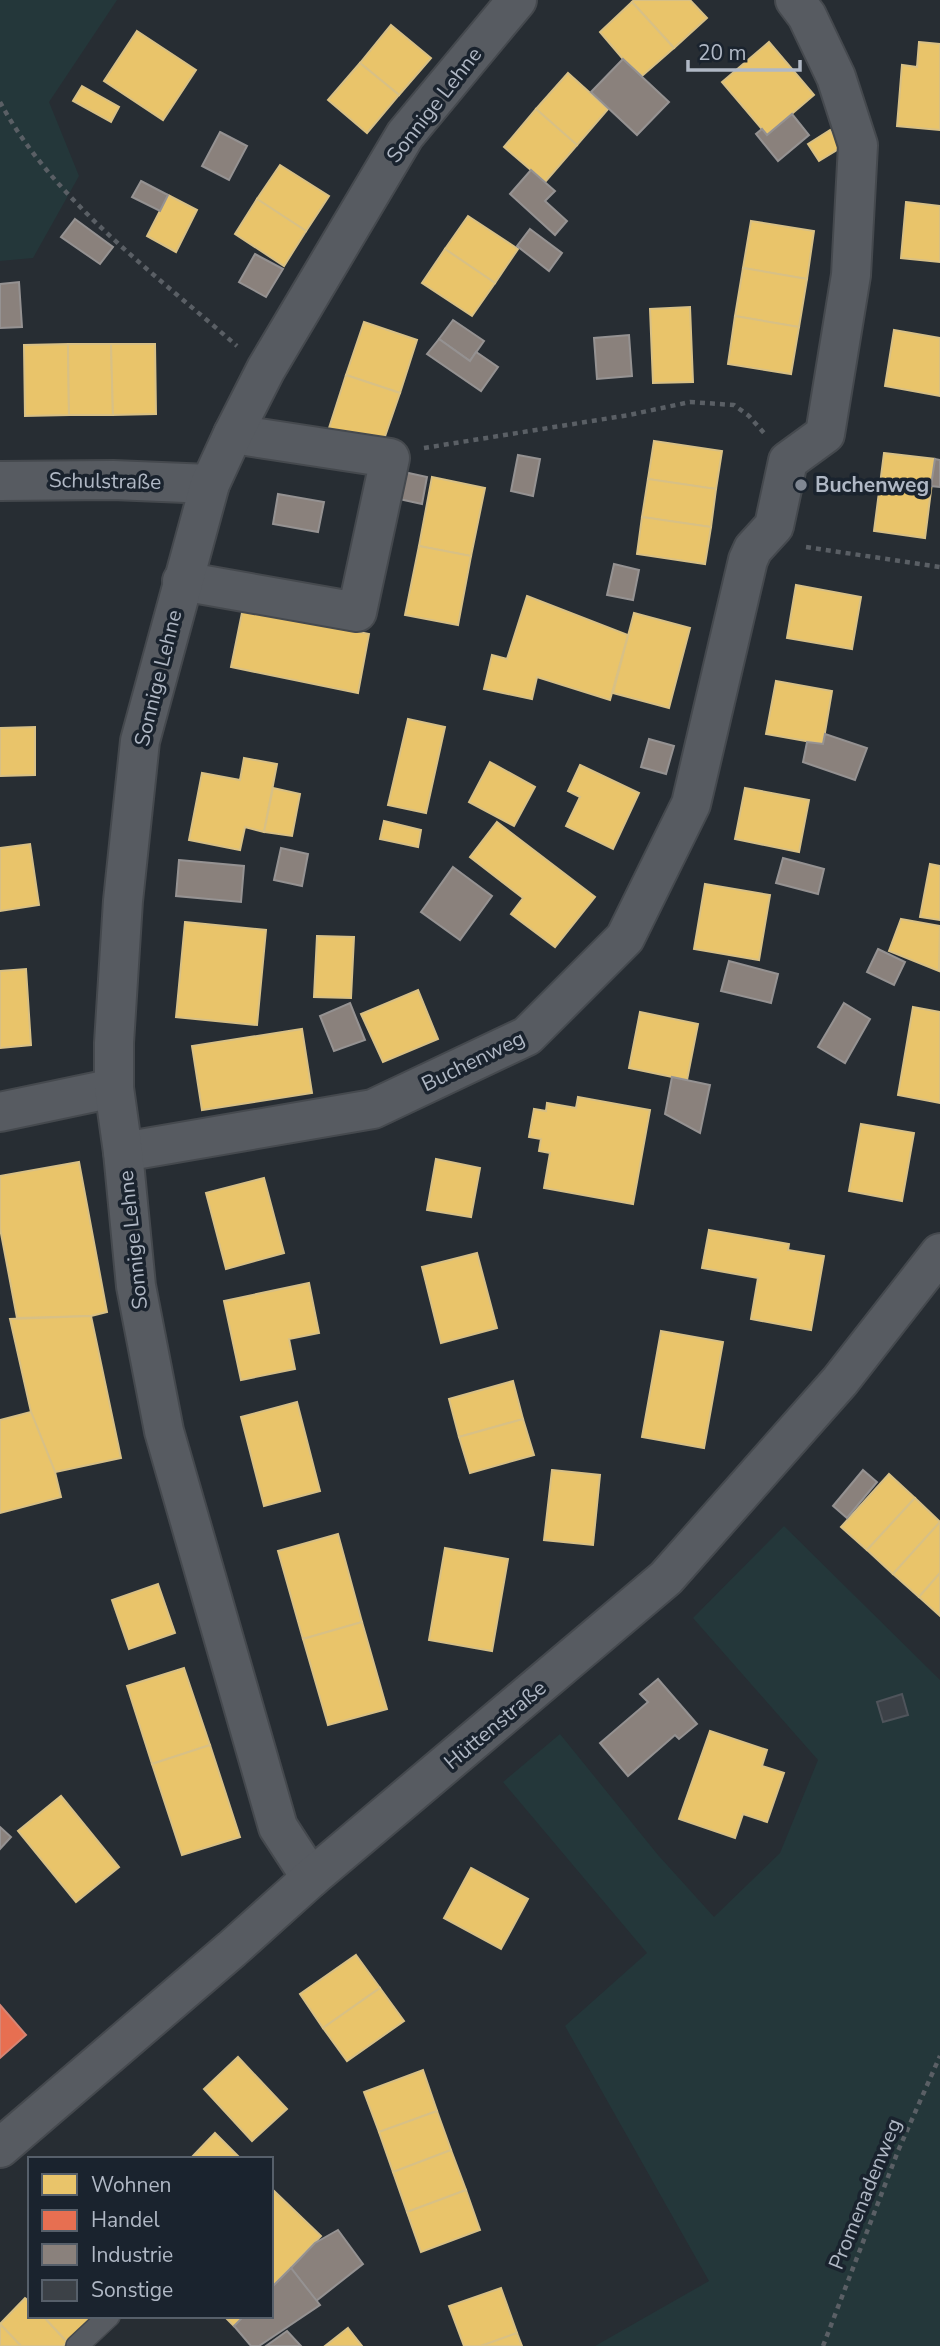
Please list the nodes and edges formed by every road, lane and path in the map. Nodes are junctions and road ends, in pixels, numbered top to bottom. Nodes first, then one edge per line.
1 (517, 0) edge
2 (795, 0) edge
3 (0, 102) edge
4 (266, 369) junction
5 (233, 433) junction
6 (390, 458) junction
7 (788, 461) junction
8 (0, 481) edge
9 (210, 484) junction
10 (753, 549) junction
11 (940, 567) edge
12 (182, 581) junction
13 (114, 1088) junction
14 (0, 1112) edge
15 (123, 1152) junction
16 (940, 1253) edge
17 (311, 1878) junction
18 (940, 2056) edge
19 (0, 2148) edge
20 (107, 2318) edge
21 (77, 2346) edge
22 (823, 2346) edge

1 - 4 street, Sonnige Lehne
2 - 7 street
3 - 4 path
4 - 5 street, Sonnige Lehne
5 - 6 street
5 - 9 street, Sonnige Lehne
6 - 7 path
6 - 12 street, Sonnige Lehne
7 - 10 street, Buchenweg
8 - 9 street, Schulstraße
9 - 12 street, Sonnige Lehne
10 - 11 path
10 - 15 street, Buchenweg
12 - 13 street, Sonnige Lehne
13 - 14 street
13 - 15 street, Sonnige Lehne
15 - 17 street, Sonnige Lehne
16 - 17 street, Hüttenstraße
17 - 19 street, Hüttenstraße
18 - 22 path, Promenadenweg
20 - 21 lane

